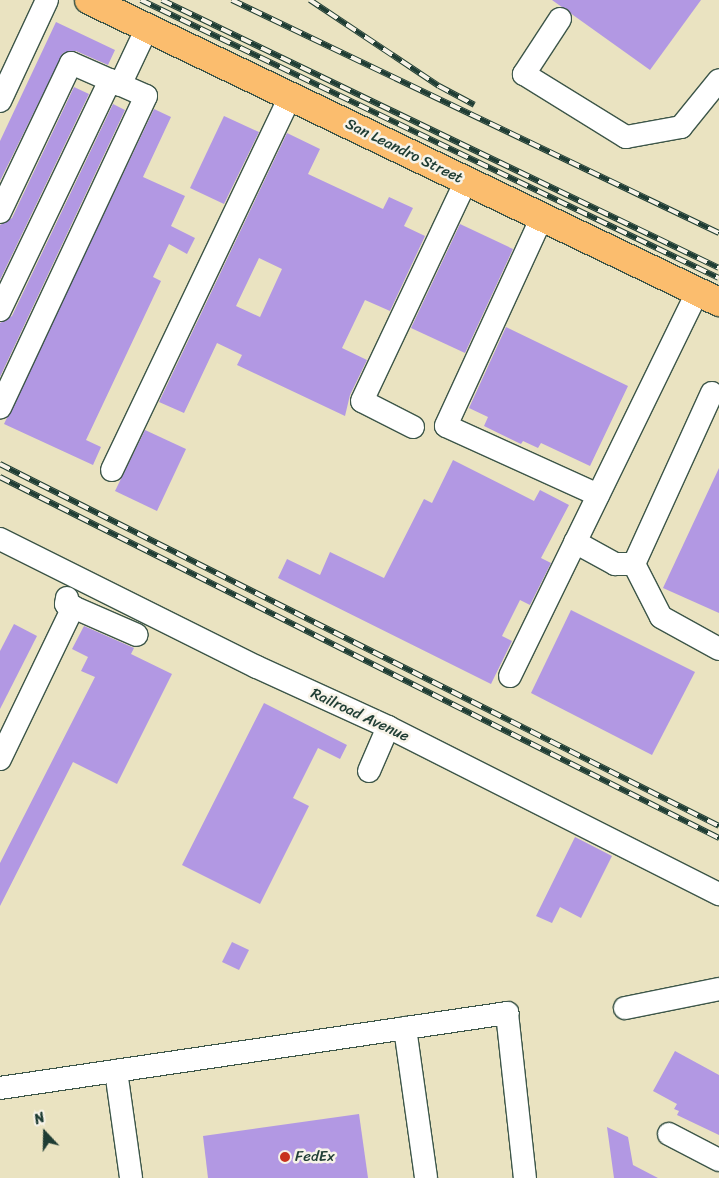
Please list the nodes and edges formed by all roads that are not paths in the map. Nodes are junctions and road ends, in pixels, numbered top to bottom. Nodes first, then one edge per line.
1 (47, 0) edge
2 (89, 0) edge
3 (560, 19) dead end
4 (147, 28) junction
5 (719, 80) edge
6 (115, 83) junction
7 (290, 97) junction
8 (0, 100) edge
9 (466, 181) junction
10 (0, 212) edge
11 (542, 217) junction
12 (708, 297) edge
13 (0, 310) edge
14 (712, 393) dead end
15 (0, 408) edge
16 (413, 427) dead end
17 (112, 470) dead end
18 (598, 495) junction
19 (0, 539) edge
20 (575, 542) junction
21 (634, 564) junction
22 (73, 575) junction
23 (73, 607) junction
24 (137, 635) dead end
25 (719, 649) edge
26 (510, 676) dead end
27 (388, 727) junction
28 (0, 759) edge
29 (369, 771) dead end
30 (719, 894) edge
31 (719, 989) edge
32 (625, 1008) dead end
33 (405, 1028) junction
34 (116, 1071) junction
35 (0, 1088) edge
36 (669, 1134) dead end
37 (719, 1160) edge
38 (131, 1178) edge
39 (426, 1178) edge
40 (525, 1178) edge

1 - 8 street
2 - 4 main road, San Leandro Street
3 - 5 street
4 - 6 street
4 - 7 main road, San Leandro Street
6 - 10 street
6 - 13 street
6 - 15 street
7 - 9 main road, San Leandro Street
7 - 17 street
9 - 11 main road, San Leandro Street
9 - 16 street
11 - 12 main road, San Leandro Street
11 - 18 street
12 - 18 street
14 - 21 street
18 - 20 street
19 - 22 street, Railroad Avenue
20 - 21 street
20 - 26 street
21 - 25 street
22 - 23 street
22 - 27 street, Railroad Avenue
23 - 24 street
23 - 28 street
27 - 29 street
27 - 30 street, Railroad Avenue
31 - 32 street
33 - 34 street
33 - 39 street
33 - 40 street
34 - 35 street
34 - 38 street
36 - 37 street

